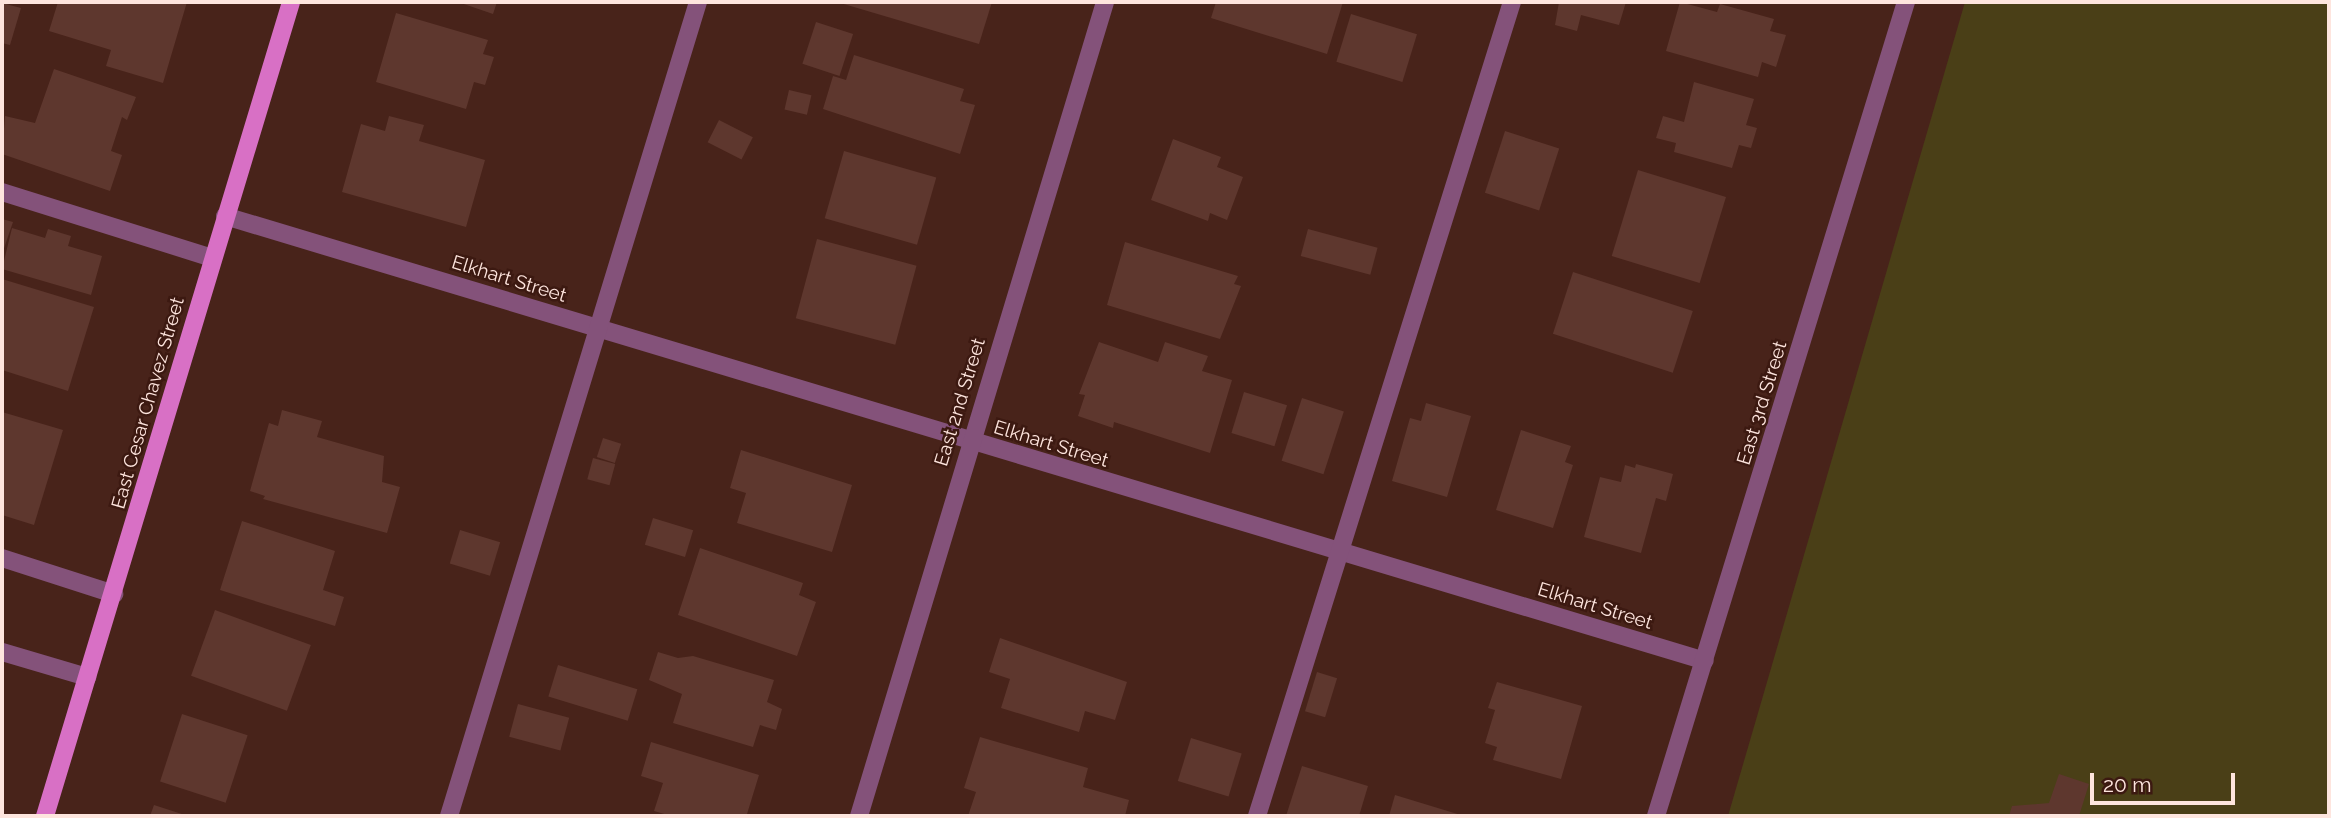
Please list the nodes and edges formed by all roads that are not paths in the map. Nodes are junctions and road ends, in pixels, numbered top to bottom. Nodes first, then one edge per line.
1 (291, 2) edge
2 (698, 2) edge
3 (1105, 2) edge
4 (1512, 2) edge
5 (1906, 2) edge
6 (2, 192) edge
7 (225, 216) junction
8 (212, 258) junction
9 (599, 327) junction
10 (969, 442) junction
11 (1342, 552) junction
12 (2, 558) edge
13 (114, 594) junction
14 (2, 652) edge
15 (1705, 661) junction
16 (87, 677) junction
17 (45, 816) edge
18 (449, 816) edge
19 (859, 816) edge
20 (1257, 816) edge
21 (1656, 816) edge

1 - 7 main road, East Cesar Chavez Street
2 - 9 street
3 - 10 street, East 2nd Street
4 - 11 street
5 - 15 street, East 3rd Street
6 - 8 street
7 - 8 main road, East Cesar Chavez Street
7 - 9 street, Elkhart Street
8 - 13 main road, East Cesar Chavez Street
9 - 10 street, Elkhart Street
9 - 18 street
10 - 11 street, Elkhart Street
10 - 19 street, East 2nd Street
11 - 15 street, Elkhart Street
11 - 20 street
12 - 13 street
13 - 16 main road, East Cesar Chavez Street
14 - 16 street
15 - 21 street, East 3rd Street
16 - 17 main road, East Cesar Chavez Street

